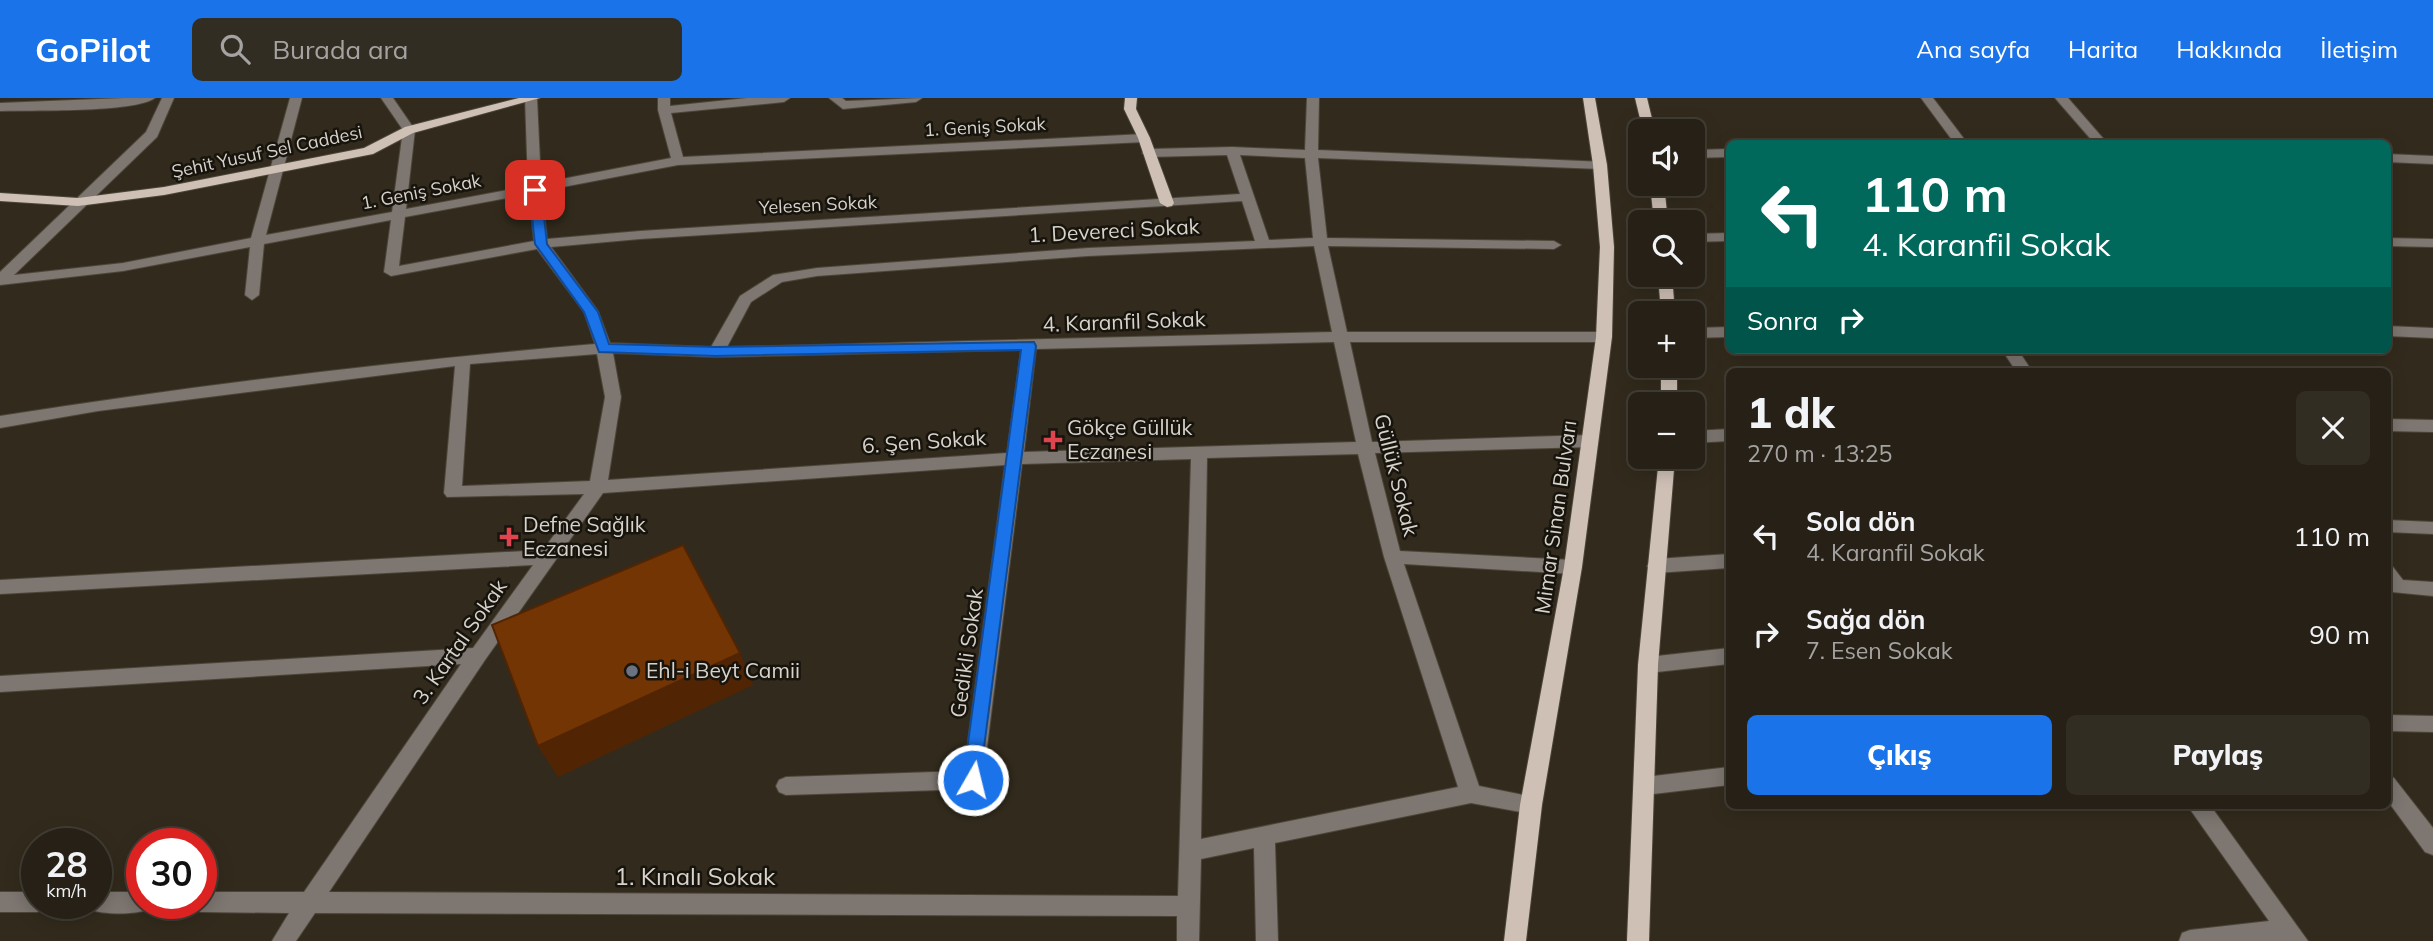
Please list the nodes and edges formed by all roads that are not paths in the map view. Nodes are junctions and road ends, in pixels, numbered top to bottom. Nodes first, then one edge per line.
1 (149, 98) edge
2 (168, 98) edge
3 (296, 98) edge
4 (387, 98) edge
5 (532, 98) edge
6 (783, 98) edge
7 (835, 98) edge
8 (916, 98) edge
9 (1131, 98) edge
10 (1313, 98) edge
11 (1589, 98) edge
12 (1641, 98) edge
13 (1927, 98) edge
14 (2061, 98) edge
15 (664, 104) edge
16 (0, 107) edge
17 (1646, 119) edge
18 (409, 130) junction
19 (1144, 138) junction
20 (1959, 140) edge
21 (2098, 140) edge
22 (1232, 151) junction
23 (1149, 153) junction
24 (1311, 153) junction
25 (1726, 153) edge
26 (1705, 154) edge
27 (2391, 158) edge
28 (2433, 160) edge
29 (678, 161) junction
30 (1600, 165) junction
31 (276, 167) junction
32 (535, 190) junction
33 (0, 197) edge
34 (1249, 197) junction
35 (78, 202) junction
36 (1167, 203) junction
37 (398, 215) junction
38 (1726, 237) edge
39 (1705, 238) edge
40 (1320, 242) junction
41 (2391, 242) edge
42 (257, 243) junction
43 (2433, 243) edge
44 (541, 244) junction
45 (1264, 245) junction
46 (1554, 246) dead end
47 (0, 280) edge
48 (252, 295) dead end
49 (2391, 331) edge
50 (1726, 332) edge
51 (1705, 333) edge
52 (2433, 333) edge
53 (1341, 337) junction
54 (1604, 337) junction
55 (1029, 346) junction
56 (604, 348) junction
57 (716, 352) junction
58 (463, 360) junction
59 (0, 422) edge
60 (2391, 425) edge
61 (2433, 426) edge
62 (1726, 435) edge
63 (1705, 436) edge
64 (1590, 441) junction
65 (1365, 447) junction
66 (1199, 455) junction
67 (1016, 458) junction
68 (1666, 469) edge
69 (598, 487) junction
70 (2391, 526) edge
71 (2433, 528) edge
72 (547, 557) junction
73 (1393, 557) junction
74 (1726, 562) edge
75 (1656, 566) junction
76 (1573, 567) junction
77 (2391, 577) edge
78 (0, 587) edge
79 (2433, 589) edge
80 (478, 655) junction
81 (1726, 656) edge
82 (1648, 665) junction
83 (0, 684) edge
84 (2391, 723) edge
85 (2433, 724) edge
86 (1726, 776) edge
87 (786, 786) dead end
88 (1645, 786) junction
89 (2391, 789) edge
90 (1471, 794) junction
91 (1531, 804) junction
92 (2201, 809) edge
93 (1264, 834) junction
94 (2433, 845) edge
95 (1191, 851) junction
96 (307, 901) junction
97 (0, 902) edge
98 (21, 902) edge
99 (217, 902) edge
100 (1189, 906) junction
101 (2291, 935) edge
102 (283, 941) edge
103 (1188, 941) edge
104 (1268, 941) edge
105 (1515, 941) edge
106 (1637, 941) edge
107 (2190, 941) edge

1 - 16 street
2 - 35 street
3 - 31 street
4 - 18 street
5 - 18 main road, Şehit Yusuf Sel Caddesi
5 - 32 street
6 - 15 street
7 - 8 street
9 - 19 main road
10 - 24 street, Güllük Sokak
11 - 30 main road, Mimar Sinan Bulvarı
12 - 17 main road
13 - 20 street
14 - 21 street
15 - 29 street
18 - 31 main road, Şehit Yusuf Sel Caddesi
18 - 37 street
19 - 23 main road
19 - 29 street, 1. Geniş Sokak
22 - 23 street
22 - 24 street
22 - 34 street
23 - 36 main road
24 - 30 street
24 - 40 street, Güllük Sokak
25 - 26 street
27 - 28 street
29 - 32 street, 1. Geniş Sokak
30 - 54 main road, Mimar Sinan Bulvarı
31 - 35 main road, Şehit Yusuf Sel Caddesi
31 - 42 street
32 - 37 street, 1. Geniş Sokak
32 - 44 street
33 - 35 main road, Şehit Yusuf Sel Caddesi
34 - 36 street, Yelesen Sokak
34 - 45 street
35 - 47 street
36 - 44 street, Yelesen Sokak
37 - 42 street, 1. Geniş Sokak
37 - 44 street, Yelesen Sokak
38 - 39 street
40 - 45 street, 1. Devereci Sokak
40 - 46 street, 1. Devereci Sokak
40 - 53 street, Güllük Sokak
41 - 43 street
42 - 47 street, 1. Geniş Sokak
42 - 48 street
44 - 56 street, 3. Kartal Sokak
45 - 57 street, 1. Devereci Sokak
49 - 52 street
50 - 51 street
53 - 54 street, 4. Karanfil Sokak
53 - 55 street, 4. Karanfil Sokak
53 - 65 street, Güllük Sokak
54 - 64 main road, Mimar Sinan Bulvarı
55 - 57 street, 4. Karanfil Sokak
55 - 67 street, Gedikli Sokak
56 - 57 street, 4. Karanfil Sokak
56 - 58 street, 4. Karanfil Sokak
56 - 69 street, 3. Kartal Sokak
58 - 59 street, 4. Karanfil Sokak
58 - 69 street, 6. Şen Sokak
60 - 61 street
62 - 63 street
64 - 65 street, 6. Şen Sokak
64 - 76 main road, Mimar Sinan Bulvarı
65 - 66 street, 6. Şen Sokak
65 - 73 street, Güllük Sokak
66 - 67 street, 6. Şen Sokak
66 - 95 street
67 - 69 street, 6. Şen Sokak
67 - 87 street, Gedikli Sokak
68 - 75 main road
69 - 72 street, 3. Kartal Sokak
70 - 71 street
72 - 78 street
72 - 80 street, 3. Kartal Sokak
73 - 76 street
73 - 90 street, Güllük Sokak
74 - 75 street
75 - 82 main road
76 - 91 main road, Mimar Sinan Bulvarı
77 - 79 street
80 - 83 street
80 - 96 street, 3. Kartal Sokak
81 - 82 street
82 - 88 main road
84 - 85 street
86 - 88 street
88 - 106 main road
89 - 94 street
90 - 91 street
90 - 93 street
91 - 105 main road, Mimar Sinan Bulvarı
92 - 101 street
93 - 95 street
93 - 104 street
95 - 100 street
96 - 99 street, 1. Kınalı Sokak
96 - 100 street, 1. Kınalı Sokak
96 - 102 street, 3. Kartal Sokak
97 - 98 street
100 - 103 street
101 - 107 street

